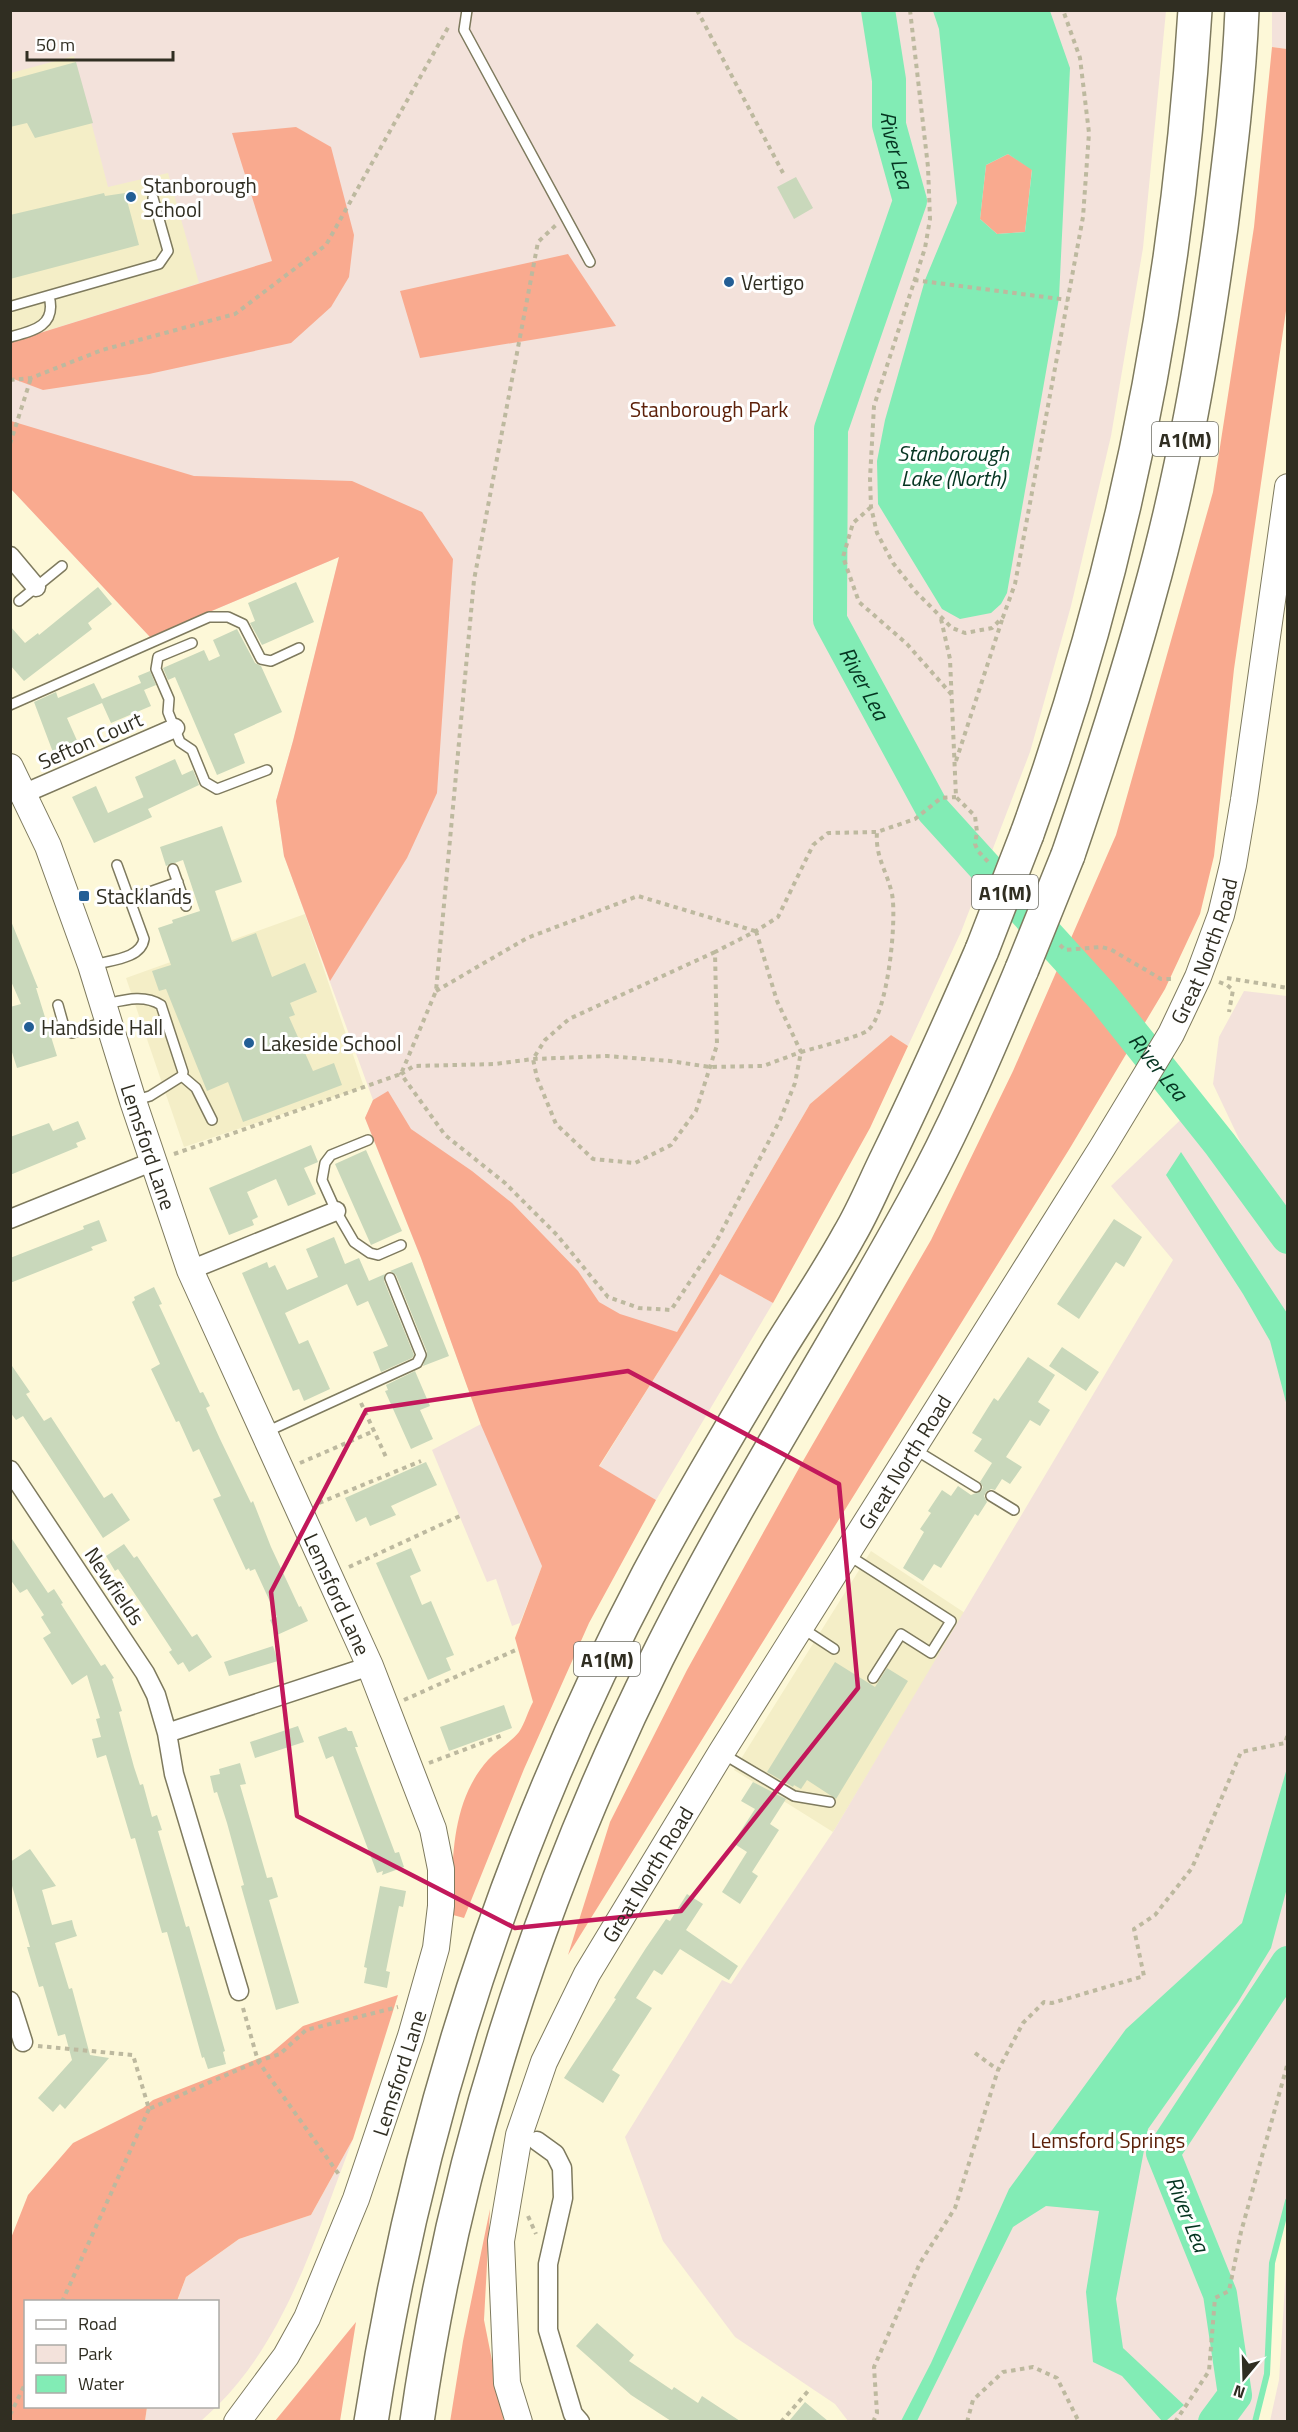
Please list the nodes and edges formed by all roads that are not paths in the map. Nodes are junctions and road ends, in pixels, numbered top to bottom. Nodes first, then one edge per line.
1 (467, 10) edge
2 (1195, 10) edge
3 (1242, 10) edge
4 (153, 198) dead end
5 (590, 262) dead end
6 (49, 296) junction
7 (12, 306) dead end
8 (10, 338) edge
9 (1287, 487) edge
10 (10, 556) edge
11 (62, 566) dead end
12 (36, 587) junction
13 (19, 600) dead end
14 (192, 643) dead end
15 (298, 648) dead end
16 (10, 705) edge
17 (175, 728) junction
18 (10, 767) edge
19 (267, 770) dead end
20 (24, 794) junction
21 (117, 866) dead end
22 (173, 869) dead end
23 (178, 882) junction
24 (130, 899) junction
25 (186, 906) dead end
26 (91, 966) junction
27 (58, 1005) dead end
28 (106, 1013) junction
29 (182, 1076) junction
30 (133, 1101) junction
31 (212, 1120) dead end
32 (368, 1140) dead end
33 (154, 1161) junction
34 (336, 1211) junction
35 (10, 1219) edge
36 (401, 1245) dead end
37 (190, 1270) junction
38 (390, 1278) dead end
39 (264, 1433) junction
40 (912, 1448) junction
41 (10, 1470) edge
42 (976, 1487) dead end
43 (991, 1496) dead end
44 (1014, 1510) dead end
45 (846, 1554) junction
46 (800, 1627) junction
47 (834, 1649) dead end
48 (370, 1666) junction
49 (873, 1678) dead end
50 (167, 1733) junction
51 (721, 1753) junction
52 (830, 1802) dead end
53 (239, 1991) road end
54 (12, 2010) edge
55 (23, 2042) road end
56 (537, 2141) dead end
57 (237, 2421) edge
58 (371, 2421) edge
59 (417, 2421) edge
60 (519, 2421) edge
61 (580, 2421) edge

1 - 5 lane
2 - 58 highway, A1(M), bridge
3 - 59 highway, A1(M), bridge
4 - 6 lane
6 - 7 lane
6 - 8 lane
9 - 40 main road, Great North Road
10 - 12 street
11 - 12 lane
12 - 13 lane
14 - 17 lane
15 - 16 lane
17 - 19 lane
17 - 20 street, Sefton Court
18 - 20 main road, Lemsford Lane
20 - 26 main road, Lemsford Lane
21 - 24 lane
22 - 23 lane
23 - 24 lane
23 - 25 lane
24 - 26 lane
26 - 28 main road, Lemsford Lane
27 - 28 lane
28 - 29 lane
28 - 30 main road, Lemsford Lane
29 - 30 lane
29 - 31 lane
30 - 33 main road, Lemsford Lane
32 - 34 lane
33 - 35 street
33 - 37 main road, Lemsford Lane
34 - 36 lane
34 - 37 street
37 - 39 main road, Lemsford Lane
38 - 39 lane
39 - 48 main road, Lemsford Lane
40 - 42 lane
40 - 45 main road, Great North Road
41 - 50 street, Newfields
43 - 44 lane
45 - 46 main road, Great North Road
45 - 49 lane
46 - 47 lane
46 - 51 main road, Great North Road
48 - 50 street
48 - 57 main road, Lemsford Lane
50 - 53 street, Newfields
51 - 52 lane
51 - 60 main road, Great North Road
54 - 55 street
56 - 61 street

